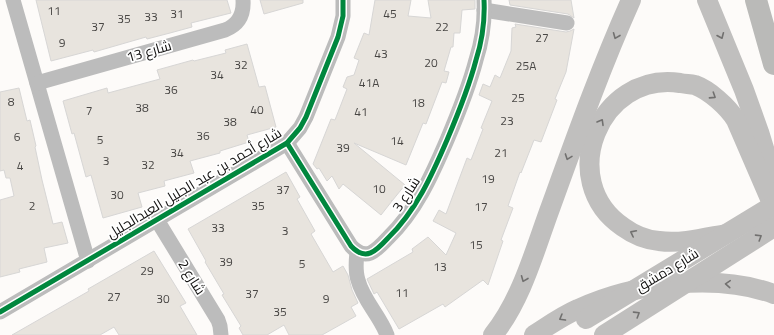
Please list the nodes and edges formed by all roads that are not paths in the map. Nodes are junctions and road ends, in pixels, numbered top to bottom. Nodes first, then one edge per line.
1 (13, 0) edge
2 (243, 0) edge
3 (343, 0) edge
4 (631, 0) edge
5 (707, 0) edge
6 (756, 0) edge
7 (484, 5) edge
8 (567, 22) dead end
9 (774, 64) edge
10 (37, 82) junction
11 (287, 143) junction
12 (774, 181) edge
13 (774, 205) edge
14 (774, 208) edge
15 (157, 220) junction
16 (774, 227) edge
17 (726, 234) junction
18 (357, 252) junction
19 (88, 261) junction
20 (770, 292) edge
21 (0, 312) edge
22 (223, 334) edge
23 (387, 335) edge
24 (492, 335) edge
25 (534, 335) edge
26 (560, 335) edge
27 (604, 335) edge

1 - 10 street
2 - 10 street, شارع 13
3 - 11 street, شارع أحمد بن عبد الجليل العبدالجليل
4 -> 24 main road
5 -> 12 main road
6 - 9 highway
7 - 8 street
7 - 18 street, شارع 3
10 - 19 street
11 - 15 street, شارع أحمد بن عبد الجليل العبدالجليل
11 - 18 street
13 - 17 main road, شارع دمشق, bridge
17 -> 14 main road
15 - 19 street, شارع أحمد بن عبد الجليل العبدالجليل
15 - 22 street, شارع 2
27 -> 16 main road, شارع دمشق, bridge
17 - 26 main road, شارع دمشق, bridge
18 - 23 street
19 - 21 street, شارع أحمد بن عبد الجليل العبدالجليل
20 -> 25 main road

